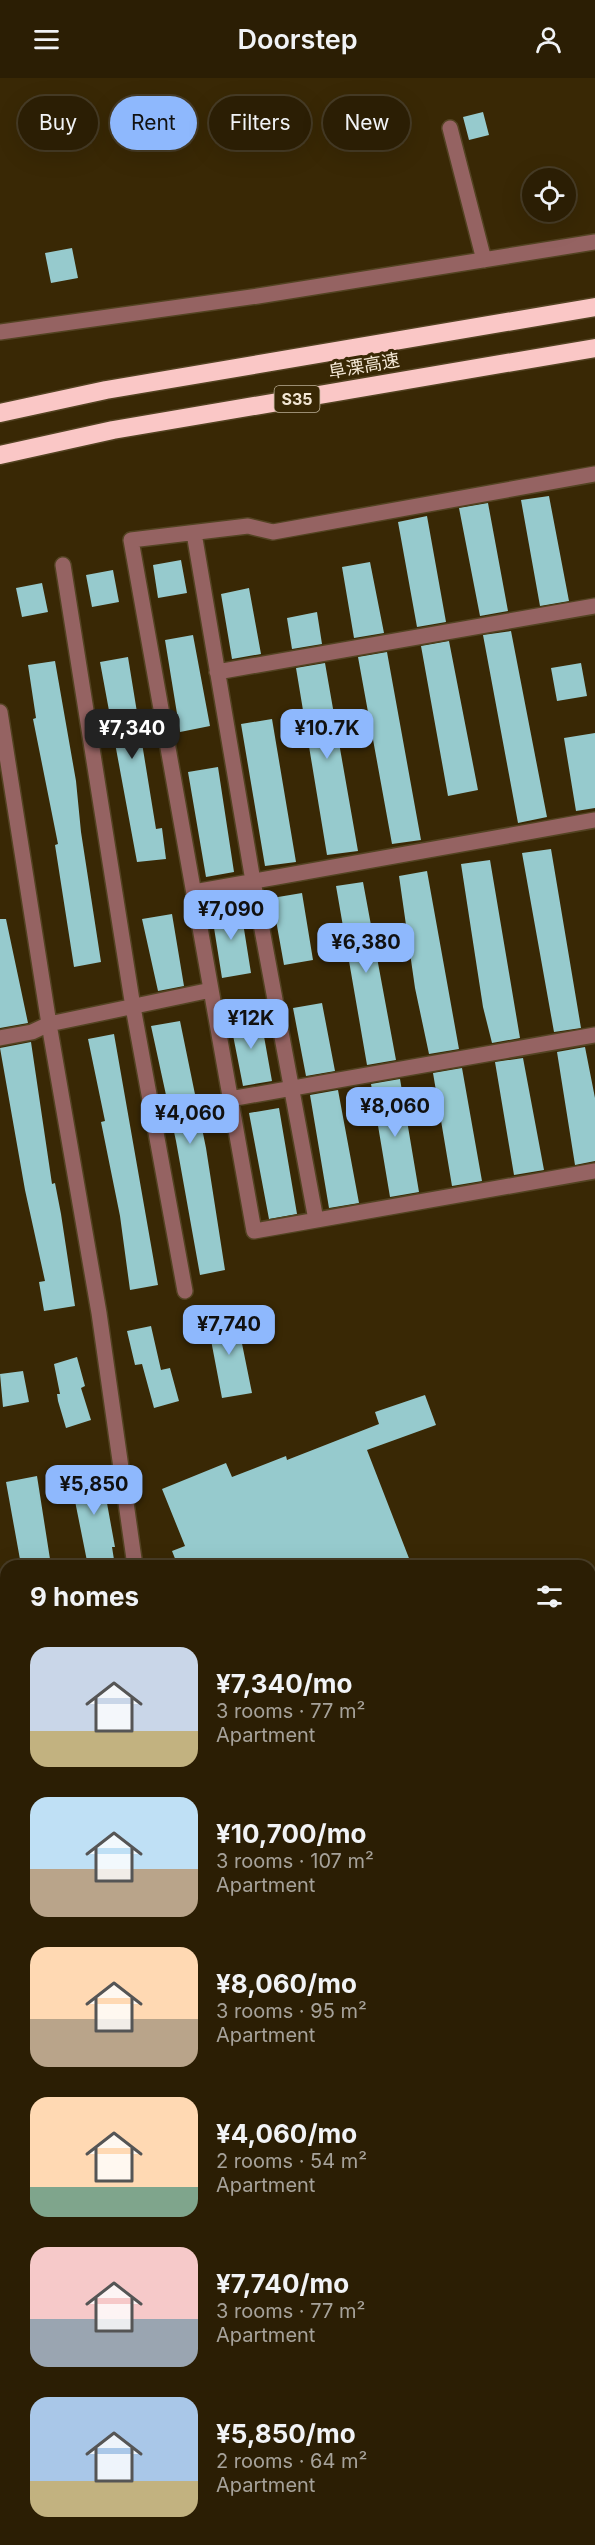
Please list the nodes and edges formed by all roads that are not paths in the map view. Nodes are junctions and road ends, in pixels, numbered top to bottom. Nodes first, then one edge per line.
1 (450, 128) dead end
2 (595, 242) edge
3 (484, 260) junction
4 (595, 307) edge
5 (0, 332) edge
6 (595, 348) edge
7 (0, 413) edge
8 (0, 455) edge
9 (595, 474) edge
10 (194, 532) junction
11 (63, 564) dead end
12 (595, 606) edge
13 (217, 672) junction
14 (0, 712) edge
15 (595, 820) edge
16 (253, 881) junction
17 (194, 892) junction
18 (211, 990) junction
19 (133, 1006) junction
20 (49, 1024) junction
21 (595, 1035) edge
22 (0, 1038) edge
23 (291, 1088) junction
24 (230, 1099) junction
25 (595, 1171) edge
26 (316, 1220) junction
27 (184, 1291) dead end
28 (134, 1560) edge

1 - 3 street
2 - 3 street
3 - 5 street
4 - 7 highway, 阜溧高速 / S35
6 - 8 highway, 阜溧高速 / S35
9 - 10 street
10 - 13 street
10 - 17 street
11 - 19 street
12 - 13 street
13 - 16 street
14 - 20 street
15 - 16 street
16 - 17 street
16 - 23 street
17 - 18 street
18 - 19 street
18 - 24 street
19 - 20 street
19 - 27 street
20 - 22 street
20 - 28 street
21 - 23 street
23 - 24 street
23 - 26 street
24 - 26 street
25 - 26 street

